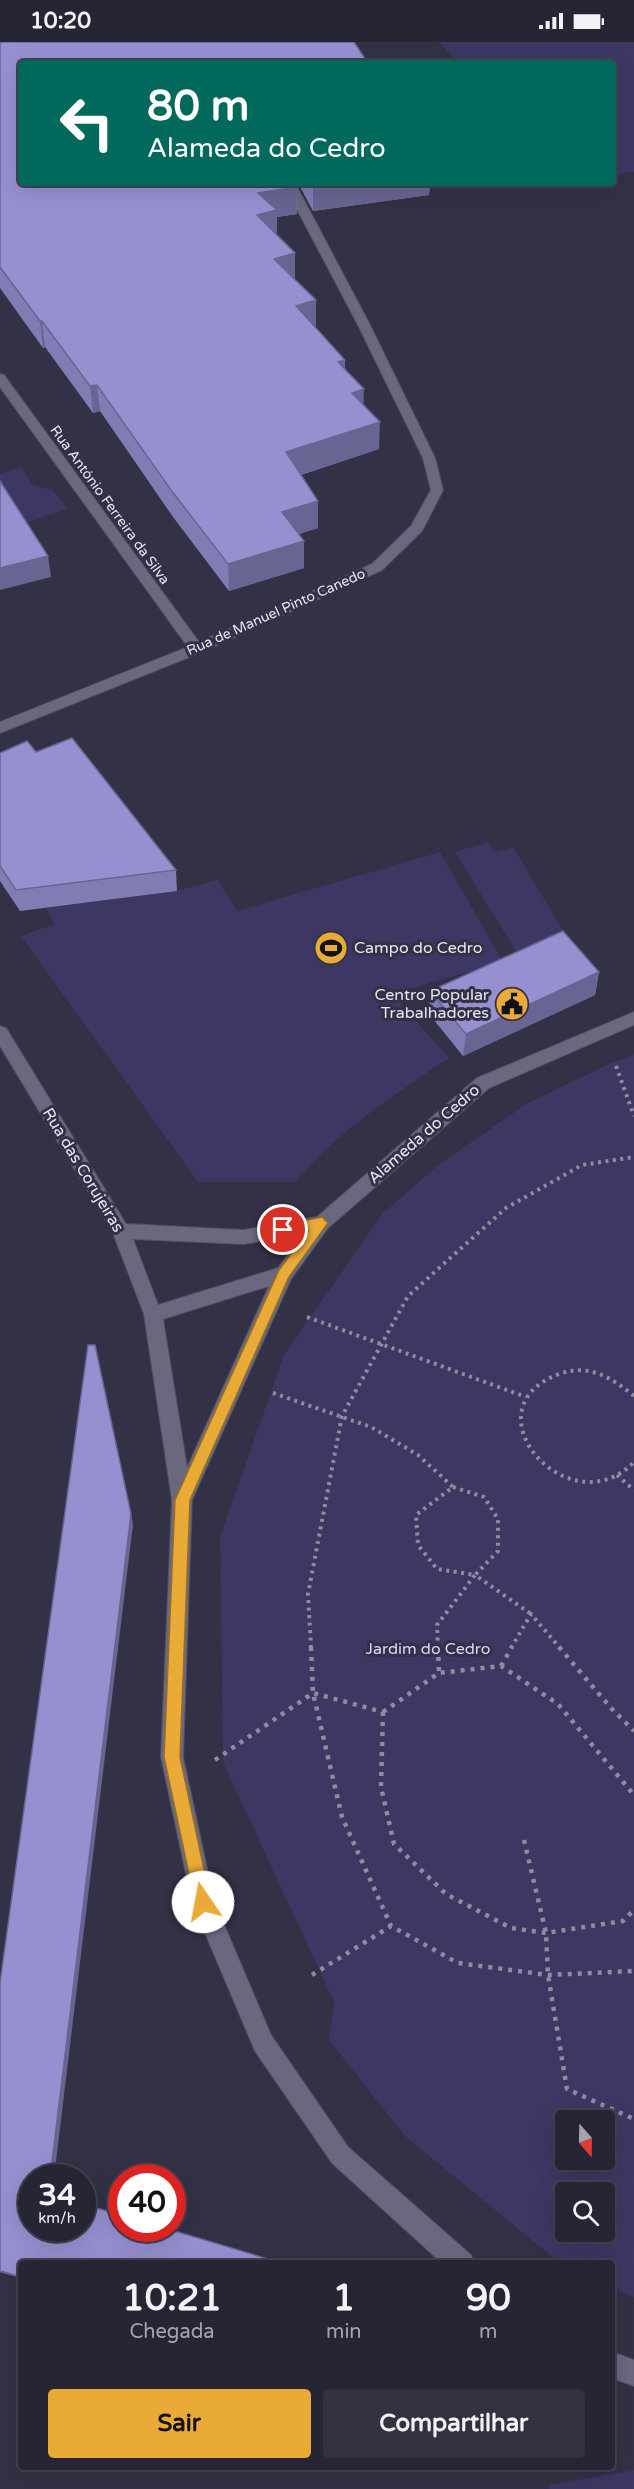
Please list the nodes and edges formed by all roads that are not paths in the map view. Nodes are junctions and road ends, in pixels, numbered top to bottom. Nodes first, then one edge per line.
1 (291, 186) edge
2 (0, 378) edge
3 (197, 649) junction
4 (0, 728) edge
5 (634, 1018) edge
6 (0, 1032) edge
7 (322, 1223) junction
8 (121, 1231) junction
9 (284, 1274) junction
10 (153, 1314) junction
11 (182, 1500) junction
12 (458, 2260) edge
13 (615, 2366) edge
14 (634, 2373) edge

1 - 3 street, Rua de Manuel Pinto Canedo
2 - 3 street, Rua António Ferreira da Silva
3 - 4 street, Rua de Manuel Pinto Canedo
5 - 7 street, Alameda do Cedro
6 - 8 street, Rua das Corujeiras
7 - 8 street
7 - 9 street, Alameda do Cedro
8 - 10 street, Rua das Corujeiras
9 - 10 street
9 - 11 street, Alameda do Cedro
10 - 11 street, Alameda do Cedro
11 - 12 street, Alameda do Cedro
13 - 14 street

